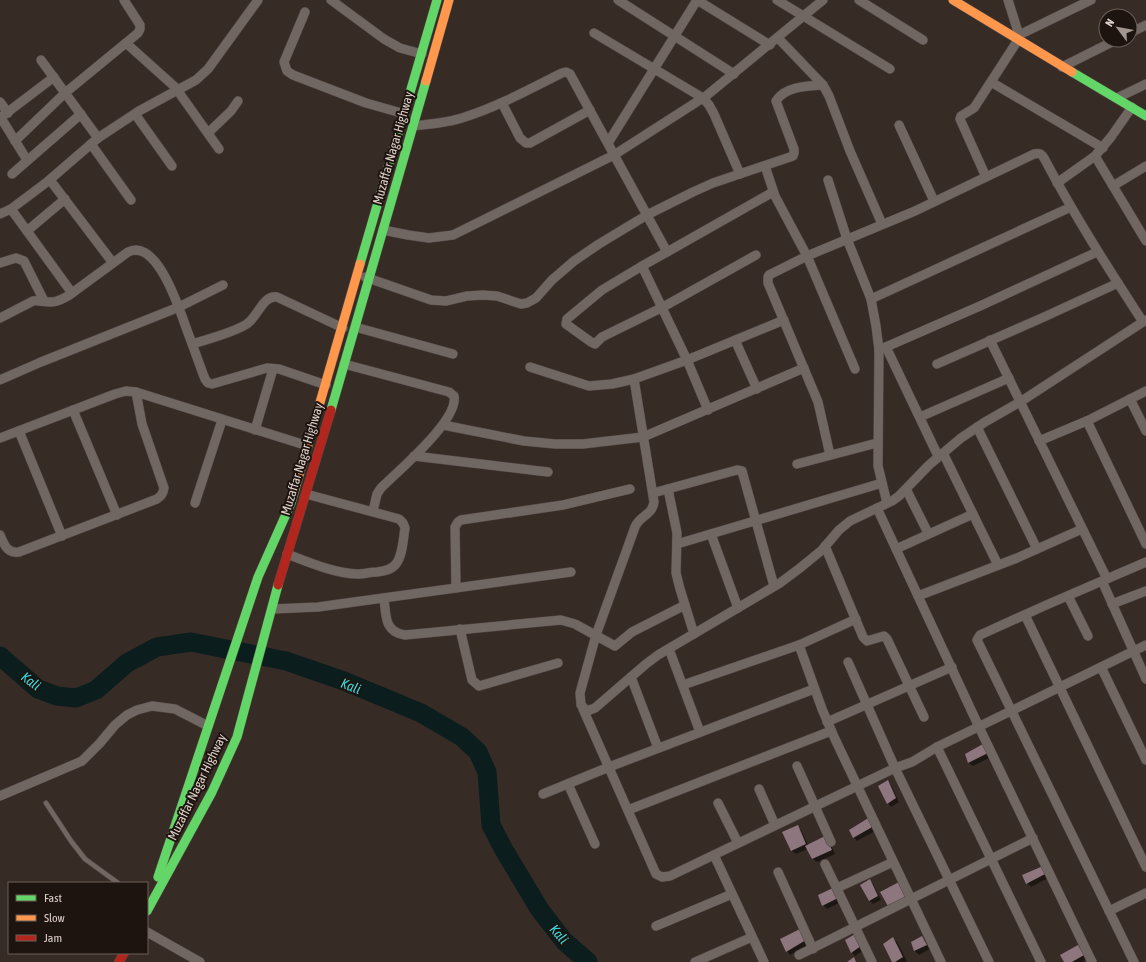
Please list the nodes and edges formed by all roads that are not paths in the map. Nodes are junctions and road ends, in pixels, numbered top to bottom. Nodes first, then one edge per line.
1 (124, 0) edge
2 (331, 0) edge
3 (437, 0) edge
4 (449, 0) edge
5 (618, 0) edge
6 (697, 0) edge
7 (777, 0) edge
8 (823, 0) edge
9 (859, 0) edge
10 (953, 0) edge
11 (1008, 0) edge
12 (255, 1) edge
13 (1086, 1) edge
14 (305, 12) dead end
15 (804, 16) junction
16 (594, 33) dead end
17 (675, 35) junction
18 (778, 38) junction
19 (1019, 38) junction
20 (923, 40) dead end
21 (126, 43) junction
22 (770, 45) junction
23 (1100, 48) edge
24 (422, 54) junction
25 (41, 60) dead end
26 (1062, 67) junction
27 (654, 69) junction
28 (890, 69) dead end
29 (734, 74) junction
30 (54, 77) junction
31 (991, 82) junction
32 (823, 84) junction
33 (1146, 84) edge
34 (178, 90) junction
35 (65, 93) junction
36 (703, 98) junction
37 (1116, 98) junction
38 (238, 101) dead end
39 (0, 102) edge
40 (502, 103) junction
41 (1132, 107) junction
42 (590, 110) junction
43 (80, 114) junction
44 (135, 114) junction
45 (405, 114) junction
46 (3, 116) edge
47 (1146, 116) edge
48 (899, 125) dead end
49 (413, 126) junction
50 (208, 133) junction
51 (98, 138) junction
52 (15, 141) junction
53 (608, 143) junction
54 (91, 144) junction
55 (219, 148) dead end
56 (1103, 148) junction
57 (614, 155) junction
58 (1095, 156) junction
59 (27, 160) junction
60 (172, 166) dead end
61 (765, 166) junction
62 (1146, 166) edge
63 (12, 174) dead end
64 (740, 174) junction
65 (986, 176) junction
66 (50, 180) junction
67 (828, 180) dead end
68 (1057, 183) junction
69 (1113, 186) junction
70 (773, 192) junction
71 (64, 199) junction
72 (131, 200) dead end
73 (934, 201) junction
74 (1071, 207) junction
75 (11, 209) junction
76 (0, 214) edge
77 (647, 215) junction
78 (882, 224) junction
79 (383, 230) junction
80 (27, 231) junction
81 (847, 239) junction
82 (1146, 241) edge
83 (666, 252) junction
84 (1097, 252) junction
85 (756, 255) dead end
86 (807, 256) junction
87 (0, 263) edge
88 (113, 263) junction
89 (642, 266) junction
90 (358, 274) junction
91 (369, 278) junction
92 (1118, 283) junction
93 (223, 285) dead end
94 (72, 293) junction
95 (871, 299) junction
96 (44, 301) junction
97 (179, 307) junction
98 (663, 307) junction
99 (0, 318) edge
100 (784, 320) junction
101 (1145, 321) edge
102 (355, 327) junction
103 (342, 328) junction
104 (736, 340) junction
105 (990, 340) junction
106 (192, 344) junction
107 (883, 348) junction
108 (453, 354) dead end
109 (687, 360) junction
110 (344, 364) junction
111 (937, 364) dead end
112 (530, 367) dead end
113 (804, 368) junction
114 (855, 368) dead end
115 (273, 369) junction
116 (1009, 378) junction
117 (634, 379) junction
118 (0, 380) edge
119 (326, 385) junction
120 (757, 389) junction
121 (1146, 391) edge
122 (136, 392) junction
123 (1130, 399) junction
124 (1020, 402) junction
125 (73, 410) junction
126 (708, 410) junction
127 (920, 417) junction
128 (222, 420) junction
129 (1087, 421) junction
130 (443, 425) junction
131 (978, 427) junction
132 (255, 430) junction
133 (19, 431) junction
134 (1146, 431) edge
135 (643, 437) junction
136 (0, 438) edge
137 (1039, 441) junction
138 (877, 443) junction
139 (308, 446) junction
140 (941, 454) junction
141 (830, 455) junction
142 (414, 456) junction
143 (797, 464) dead end
144 (548, 472) dead end
145 (882, 484) junction
146 (668, 489) junction
147 (906, 489) junction
148 (630, 490) dead end
149 (653, 493) junction
150 (306, 494) junction
151 (195, 503) dead end
152 (887, 503) junction
153 (877, 508) junction
154 (373, 511) junction
155 (972, 514) junction
156 (116, 515) junction
157 (756, 521) junction
158 (1082, 529) junction
159 (928, 533) junction
160 (711, 534) junction
161 (0, 535) edge
162 (62, 536) junction
163 (677, 544) junction
164 (1146, 544) edge
165 (825, 546) junction
166 (896, 549) junction
167 (1037, 549) junction
168 (287, 554) junction
169 (1146, 562) edge
170 (998, 565) junction
171 (571, 572) dead end
172 (1104, 580) junction
173 (774, 586) junction
174 (456, 588) junction
175 (1146, 591) edge
176 (918, 596) junction
177 (1068, 596) junction
178 (384, 598) junction
179 (1112, 604) junction
180 (684, 605) junction
181 (738, 608) junction
182 (272, 612) junction
183 (1025, 614) junction
184 (856, 620) junction
185 (460, 630) junction
186 (694, 634) junction
187 (596, 635) junction
188 (1088, 636) dead end
189 (799, 644) junction
190 (1146, 645) edge
191 (669, 649) junction
192 (1133, 652) junction
193 (848, 662) dead end
194 (558, 663) dead end
195 (952, 667) junction
196 (1101, 667) junction
197 (631, 676) junction
198 (1146, 678) edge
199 (683, 685) junction
200 (909, 686) junction
201 (1059, 687) junction
202 (814, 689) junction
203 (867, 705) junction
204 (583, 709) junction
205 (1011, 711) junction
206 (924, 717) dead end
207 (827, 722) junction
208 (209, 723) junction
209 (979, 727) junction
210 (831, 731) junction
211 (700, 732) junction
212 (937, 747) junction
213 (658, 748) junction
214 (1146, 760) edge
215 (797, 766) dead end
216 (609, 767) junction
217 (895, 768) junction
218 (568, 784) junction
219 (857, 786) junction
220 (760, 789) dead end
221 (543, 794) dead end
222 (0, 796) edge
223 (46, 802) dead end
224 (718, 803) dead end
225 (815, 806) junction
226 (628, 810) junction
227 (775, 825) junction
228 (1033, 838) junction
229 (832, 842) dead end
230 (595, 844) dead end
231 (738, 844) junction
232 (714, 855) junction
233 (992, 860) junction
234 (893, 862) junction
235 (825, 864) dead end
236 (1146, 867) edge
237 (778, 872) dead end
238 (950, 880) junction
239 (117, 882) edge
240 (837, 888) junction
241 (1146, 893) edge
242 (732, 894) junction
243 (912, 900) junction
244 (148, 904) edge
245 (148, 905) edge
246 (1109, 911) junction
247 (656, 926) dead end
248 (856, 927) junction
249 (148, 933) edge
250 (752, 937) junction
251 (813, 949) junction
252 (799, 956) dead end
253 (200, 962) edge
254 (695, 962) edge
255 (764, 962) edge
256 (872, 962) edge
257 (941, 962) edge
258 (989, 962) edge
259 (1041, 962) edge
260 (1092, 962) edge
261 (1134, 962) edge

1 - 21 street
2 - 24 street
3 - 24 main road, Muzaffar Nagar Highway
4 - 49 main road, Muzaffar Nagar Highway
5 - 17 street
6 - 17 street
6 - 22 street
7 - 15 street
8 - 15 street
9 - 20 street
10 - 19 main road
11 - 19 street
12 - 34 street
13 - 19 street
14 - 45 street
15 - 18 street
15 - 28 street
16 - 27 street
17 - 27 street
17 - 29 street
18 - 22 street
18 - 32 street
19 - 26 main road
19 - 31 street
21 - 34 street
21 - 35 street
22 - 29 street
23 - 26 street
24 - 45 main road, Muzaffar Nagar Highway
25 - 30 street
26 - 37 main road
27 - 36 street
27 - 53 street
29 - 36 street
30 - 35 street
30 - 46 street
31 - 56 street
31 - 65 street
32 - 61 street
32 - 78 street
33 - 37 street
34 - 44 street
34 - 50 street
35 - 43 street
35 - 52 street
36 - 57 street
36 - 64 street
37 - 41 main road
38 - 50 street
39 - 46 street
40 - 42 street
40 - 42 street
40 - 49 street
41 - 47 main road
41 - 56 street
42 - 53 street
43 - 51 street
43 - 59 street
44 - 51 street
44 - 60 street
45 - 90 main road, Muzaffar Nagar Highway
46 - 52 street
48 - 73 street
49 - 79 main road, Muzaffar Nagar Highway
50 - 55 street
51 - 54 street
52 - 59 street
53 - 57 street
54 - 66 street
54 - 72 street
56 - 58 street
57 - 77 street
57 - 79 street
58 - 68 street
58 - 69 street
59 - 63 street
61 - 64 street
61 - 70 street
62 - 69 street
64 - 77 street
65 - 68 street
65 - 73 street
66 - 71 street
66 - 75 street
67 - 81 street
68 - 74 street
69 - 82 street
70 - 83 street
70 - 86 street
71 - 80 street
71 - 88 street
73 - 78 street
74 - 84 street
74 - 95 street
75 - 76 street
75 - 80 street
77 - 83 street
77 - 91 street
78 - 81 street
79 - 91 main road, Muzaffar Nagar Highway
80 - 94 street
81 - 86 street
81 - 95 street
83 - 89 street
84 - 92 street
84 - 107 street
85 - 98 street
86 - 100 street
86 - 114 street
87 - 96 street
88 - 94 street
88 - 97 street
89 - 98 street
89 - 98 street
90 - 91 street
90 - 103 main road, Muzaffar Nagar Highway
91 - 102 main road, Muzaffar Nagar Highway
92 - 101 street
92 - 105 street
93 - 97 street
94 - 96 street
95 - 107 street
96 - 99 street
97 - 106 street
97 - 118 street
98 - 109 street
100 - 104 street
100 - 113 street
101 - 124 street
102 - 108 street
102 - 110 main road, Muzaffar Nagar Highway
103 - 106 street
103 - 119 main road, Muzaffar Nagar Highway
104 - 109 street
104 - 120 street
105 - 111 street
105 - 116 street
106 - 115 street
107 - 127 street
107 - 138 street
109 - 117 street
109 - 126 street
110 - 130 street
110 - 150 main road, Muzaffar Nagar Highway
112 - 117 street
113 - 120 street
113 - 141 street
115 - 119 street
115 - 132 street
116 - 124 street
116 - 127 street
117 - 135 street
119 - 139 main road, Muzaffar Nagar Highway
120 - 126 street
121 - 123 street
122 - 125 street
122 - 128 street
122 - 156 street
123 - 129 street
123 - 134 street
124 - 131 street
124 - 137 street
125 - 133 street
125 - 156 street
126 - 135 street
127 - 140 street
128 - 132 street
128 - 151 street
129 - 137 street
129 - 164 street
130 - 135 street
130 - 142 street
131 - 140 street
131 - 167 street
132 - 139 street
133 - 136 street
133 - 162 street
135 - 149 street
137 - 158 street
138 - 141 street
138 - 145 street
139 - 208 main road, Muzaffar Nagar Highway
140 - 147 street
140 - 155 street
141 - 143 street
142 - 144 street
142 - 154 street
145 - 152 street
145 - 157 street
146 - 149 street
146 - 157 street
146 - 163 street
147 - 152 street
147 - 159 street
148 - 174 street
149 - 187 street
150 - 154 street
150 - 168 main road, Muzaffar Nagar Highway
152 - 153 street
153 - 165 street
153 - 166 street
154 - 168 street
155 - 159 street
155 - 170 street
156 - 162 street
157 - 160 street
157 - 173 street
158 - 167 street
158 - 172 street
159 - 166 street
160 - 163 street
160 - 181 street
161 - 162 street
163 - 180 street
165 - 173 street
165 - 184 street
166 - 176 street
167 - 170 street
168 - 182 main road, Muzaffar Nagar Highway
169 - 172 street
170 - 176 street
171 - 174 street
172 - 177 street
172 - 179 street
173 - 181 street
174 - 178 street
175 - 179 street
176 - 195 street
177 - 183 street
177 - 188 street
178 - 182 street
178 - 185 street
179 - 192 street
180 - 186 street
180 - 187 street
181 - 186 street
182 - 245 main road, Muzaffar Nagar Highway
183 - 201 street
183 - 205 street
184 - 189 street
184 - 200 street
185 - 187 street
185 - 194 street
186 - 191 street
187 - 204 street
189 - 199 street
189 - 202 street
190 - 192 street
191 - 197 street
191 - 199 street
192 - 196 street
192 - 198 street
193 - 203 street
195 - 200 street
195 - 209 street
196 - 201 street
196 - 214 street
197 - 204 street
197 - 213 street
199 - 211 street
200 - 203 street
200 - 206 street
201 - 205 street
201 - 236 street
202 - 207 street
202 - 211 street
203 - 207 street
203 - 217 street
204 - 216 street
205 - 209 street
205 - 246 street
207 - 210 street
208 - 222 street
208 - 244 main road, Muzaffar Nagar Highway
209 - 212 street
209 - 228 street
210 - 219 street
210 - 226 street
211 - 213 street
212 - 217 street
212 - 233 street
213 - 216 street
215 - 225 street
216 - 218 street
216 - 226 street
217 - 219 street
217 - 238 street
218 - 221 street
218 - 230 street
219 - 225 street
219 - 234 street
220 - 227 street
223 - 239 lane
224 - 231 street
225 - 227 street
225 - 229 street
226 - 232 street
227 - 231 street
228 - 233 street
228 - 260 street
231 - 232 street
232 - 242 street
233 - 238 street
233 - 259 street
234 - 240 street
234 - 243 street
235 - 240 street
237 - 251 street
238 - 243 street
238 - 258 street
240 - 248 street
241 - 246 street
242 - 247 street
242 - 250 street
243 - 248 street
243 - 257 street
246 - 261 street
248 - 251 street
248 - 256 street
249 - 253 street
250 - 254 street
250 - 255 street
251 - 252 street

